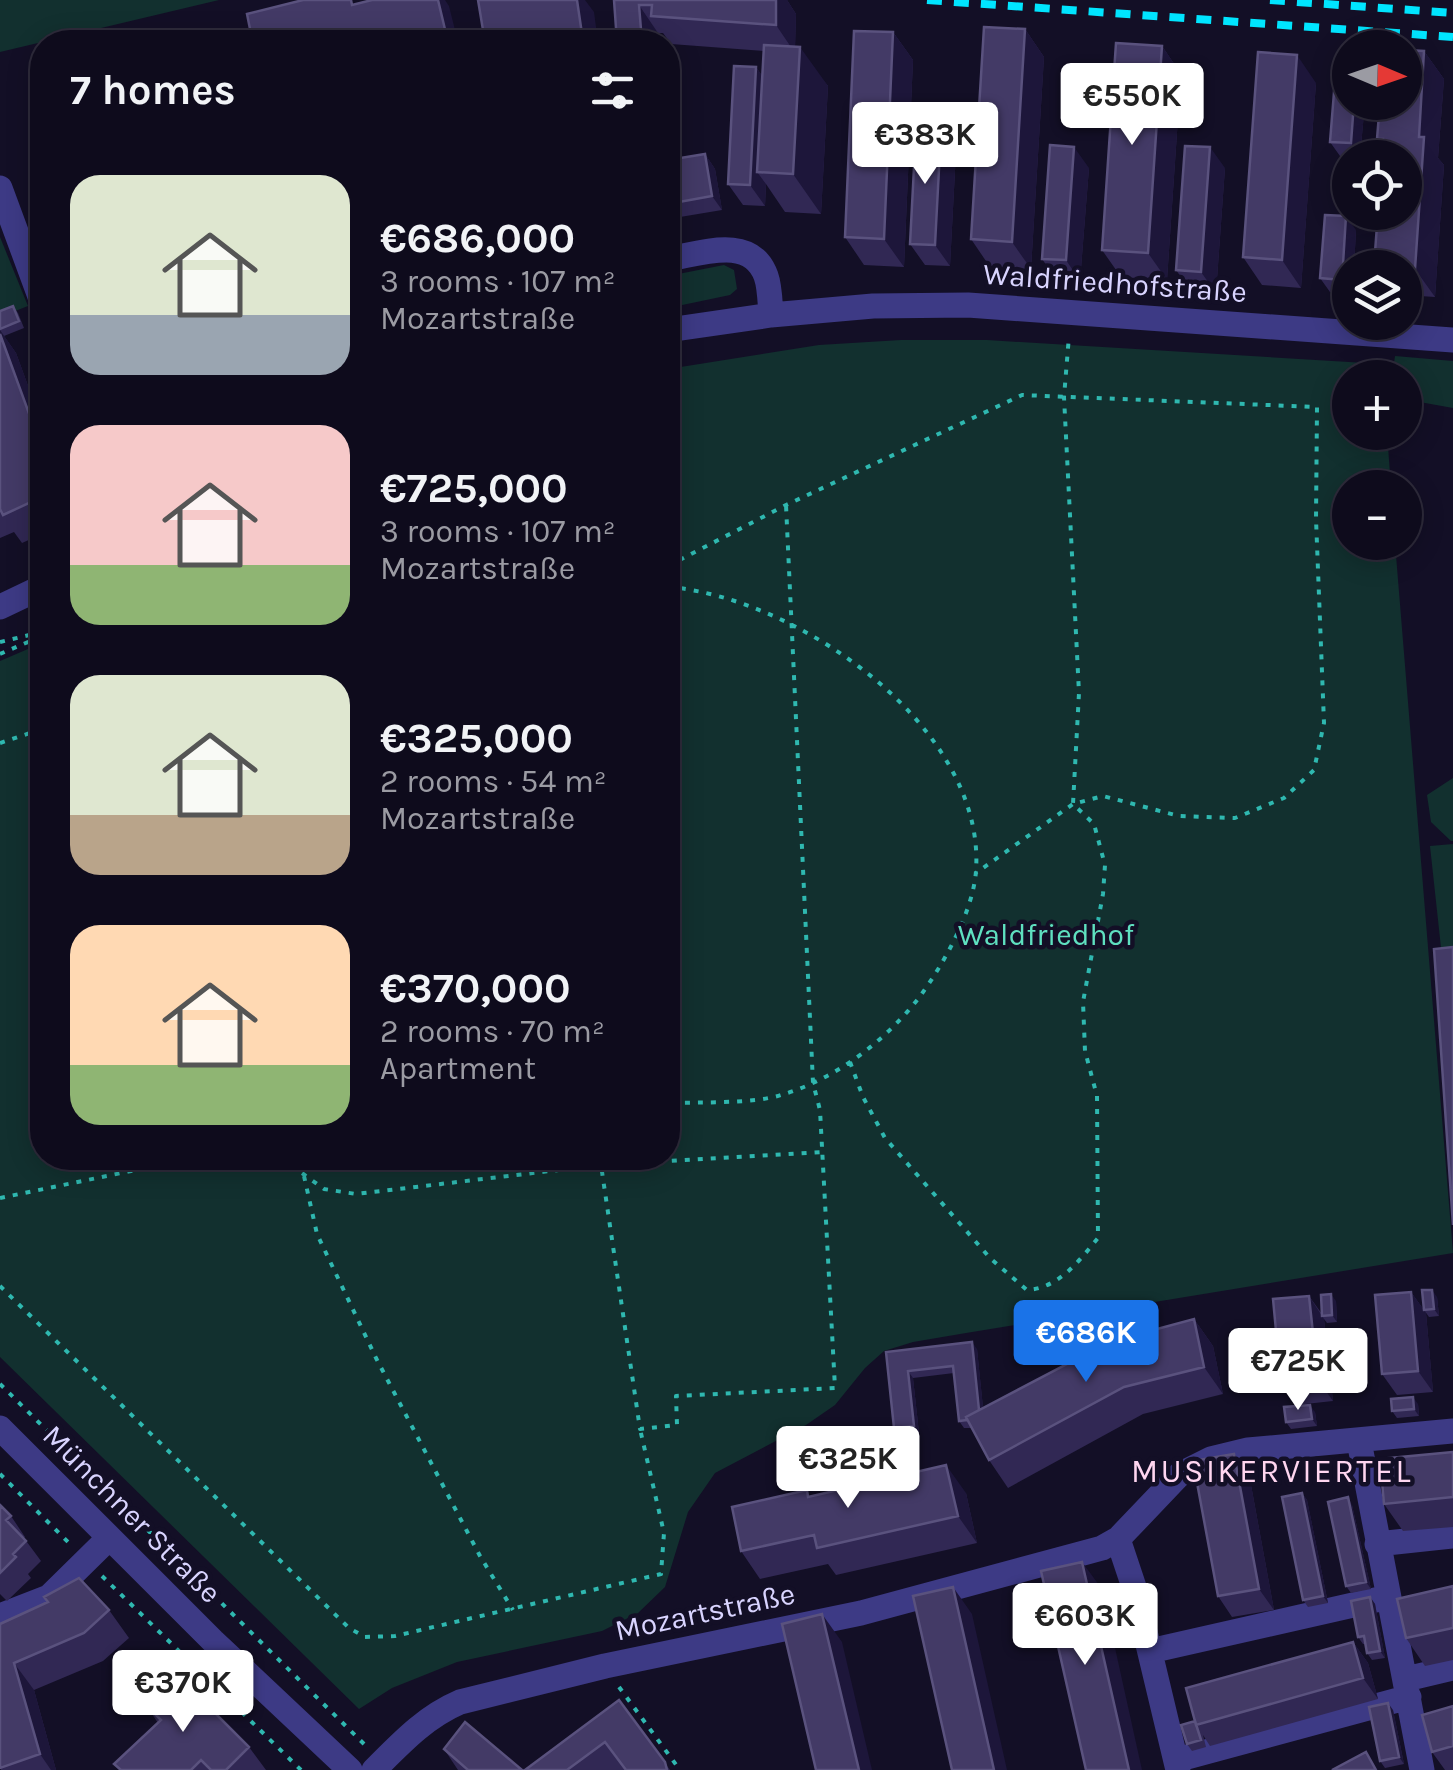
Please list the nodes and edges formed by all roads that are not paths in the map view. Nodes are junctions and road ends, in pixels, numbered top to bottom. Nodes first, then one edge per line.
1 (0, 188) edge
2 (680, 257) edge
3 (30, 269) edge
4 (772, 315) junction
5 (680, 328) edge
6 (1453, 340) edge
7 (30, 592) edge
8 (0, 606) edge
9 (0, 1428) edge
10 (1453, 1431) edge
11 (1359, 1441) junction
12 (1453, 1536) edge
13 (109, 1538) junction
14 (1118, 1538) junction
15 (1377, 1544) junction
16 (1388, 1596) junction
17 (0, 1616) edge
18 (1150, 1651) junction
19 (1453, 1668) edge
20 (1408, 1688) junction
21 (372, 1760) edge
22 (1177, 1765) edge
23 (350, 1770) edge
24 (1422, 1770) edge

1 - 3 street
2 - 4 street
4 - 5 street, Waldfriedhofstraße
4 - 6 street, Waldfriedhofstraße
7 - 8 street
9 - 13 street, Münchner Straße
10 - 11 street, Mozartstraße
11 - 14 street, Mozartstraße
11 - 15 street
12 - 15 street
13 - 17 street
13 - 23 street, Münchner Straße
14 - 18 street
14 - 21 street, Mozartstraße
15 - 16 street
16 - 18 street
16 - 20 street
18 - 22 street
19 - 20 street
20 - 22 street
20 - 24 street

